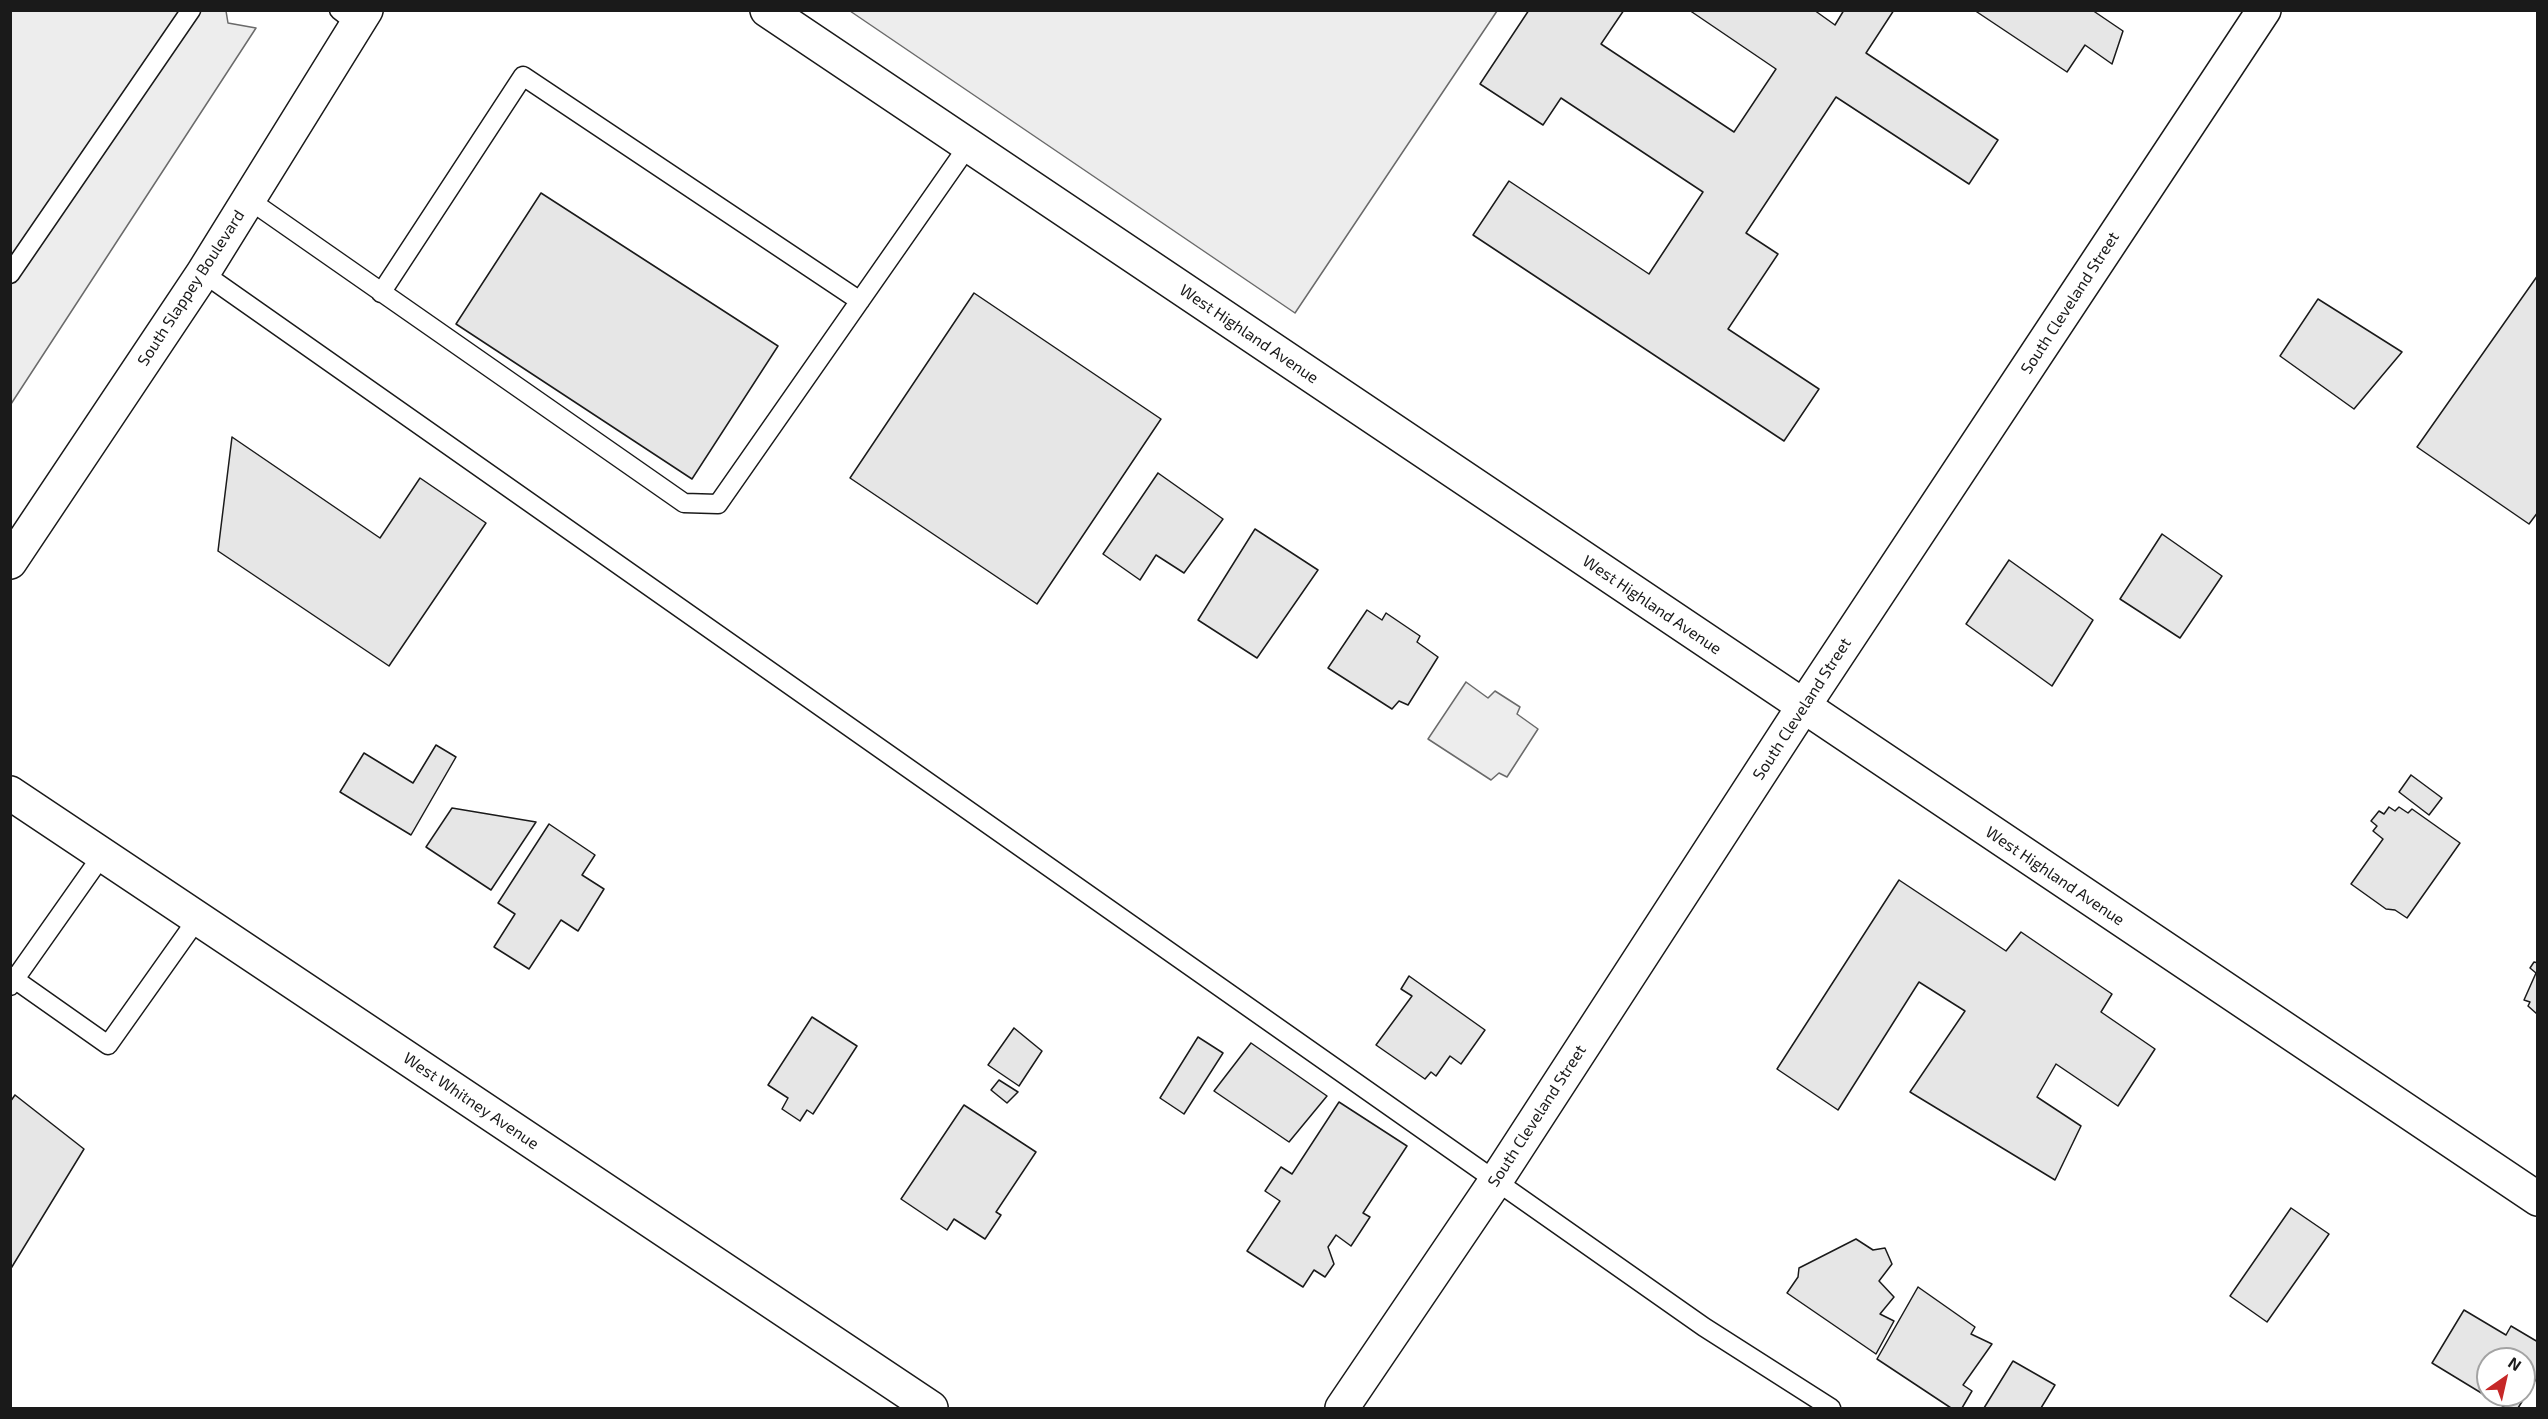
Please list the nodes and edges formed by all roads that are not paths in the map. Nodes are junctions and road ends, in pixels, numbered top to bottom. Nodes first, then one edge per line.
1 (191, 10) edge
2 (767, 10) edge
3 (2264, 10) edge
4 (354, 15) edge
5 (968, 146) junction
6 (248, 199) junction
7 (203, 273) junction
8 (10, 274) edge
9 (381, 292) junction
10 (860, 301) junction
11 (11, 561) edge
12 (1803, 707) junction
13 (11, 794) edge
14 (103, 854) junction
15 (198, 918) junction
16 (12, 981) edge
17 (1497, 1179) junction
18 (2538, 1199) edge
19 (931, 1408) edge
20 (1342, 1408) edge
21 (1831, 1408) edge

1 - 8 lane
2 - 5 street, West Highland Avenue
3 - 12 street, South Cleveland Street
4 - 6 street, South Slappey Boulevard
5 - 10 lane
5 - 12 street, West Highland Avenue
6 - 7 street, South Slappey Boulevard
6 - 9 lane
7 - 11 street, South Slappey Boulevard
7 - 17 lane
9 - 10 lane
9 - 10 lane
12 - 17 street, South Cleveland Street
12 - 18 street, West Highland Avenue
13 - 14 street, West Whitney Avenue
14 - 15 street, West Whitney Avenue
14 - 16 lane
15 - 16 lane
15 - 19 street, West Whitney Avenue
17 - 20 street, South Cleveland Street
17 - 21 lane

